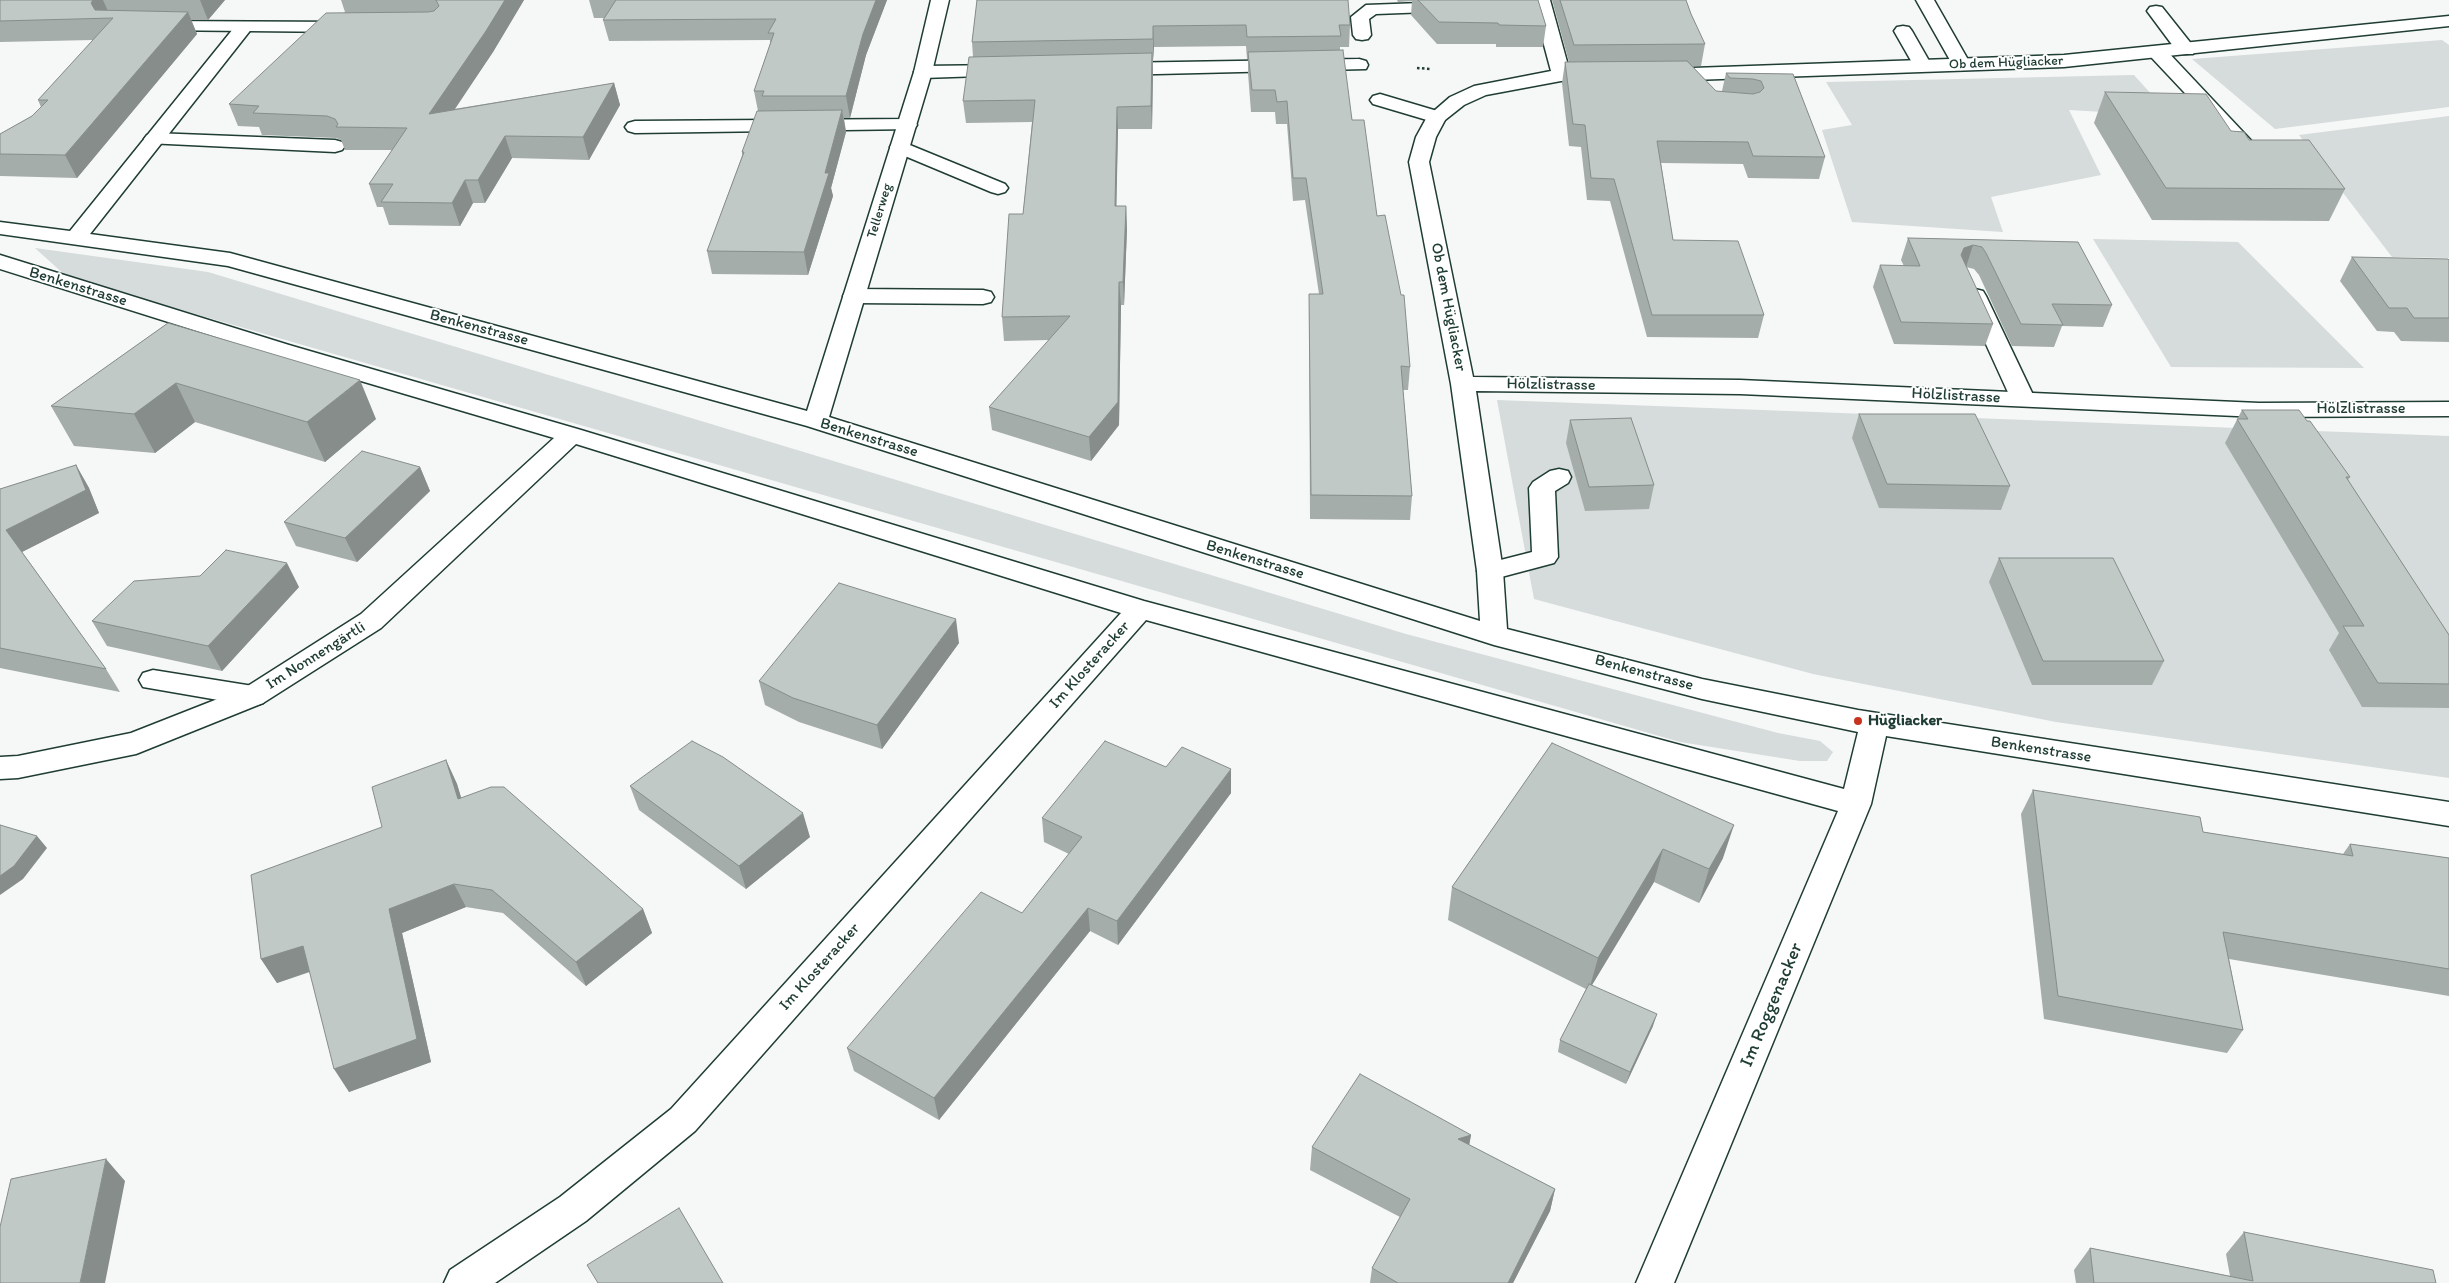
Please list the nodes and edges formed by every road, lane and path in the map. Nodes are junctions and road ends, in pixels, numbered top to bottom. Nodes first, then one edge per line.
1 (940, 0) edge
2 (1356, 0) edge
3 (1925, 0) edge
4 (1542, 3) edge
5 (1524, 6) edge
6 (1467, 7) edge
7 (1372, 9) junction
8 (2156, 11) dead end
9 (2447, 23) edge
10 (139, 26) edge
11 (368, 27) edge
12 (242, 28) junction
13 (1903, 31) dead end
14 (1362, 35) dead end
15 (2186, 50) junction
16 (2158, 53) junction
17 (1359, 65) dead end
18 (1962, 65) junction
19 (1923, 66) junction
20 (1102, 69) edge
21 (1022, 70) edge
22 (923, 72) junction
23 (1688, 74) junction
24 (1561, 75) junction
25 (1624, 75) edge
26 (1648, 75) edge
27 (1707, 94) edge
28 (1380, 100) dead end
29 (1436, 117) junction
30 (907, 125) junction
31 (635, 127) dead end
32 (154, 139) junction
33 (335, 146) edge
34 (900, 147) junction
35 (2253, 154) edge
36 (998, 188) dead end
37 (0, 228) edge
38 (77, 237) junction
39 (0, 262) edge
40 (1966, 276) edge
41 (854, 296) junction
42 (983, 297) dead end
43 (1463, 384) junction
44 (2023, 399) junction
45 (2449, 409) edge
46 (816, 421) junction
47 (572, 436) junction
48 (1559, 477) dead end
49 (1490, 570) junction
50 (1140, 610) junction
51 (1494, 634) junction
52 (153, 680) dead end
53 (253, 696) junction
54 (1874, 723) junction
55 (0, 768) edge
56 (1856, 804) junction
57 (2449, 814) edge
58 (463, 1283) edge
59 (1655, 1283) edge

1 - 22 street, Tellerweg
2 - 7 street
3 - 18 street
4 - 5 street
4 - 24 street
6 - 7 street
7 - 14 street
8 - 15 street
9 - 15 street, Ob dem Hügliacker
10 - 12 street
11 - 12 street
12 - 32 street
13 - 19 street
15 - 16 street, Ob dem Hügliacker
16 - 18 street, Ob dem Hügliacker
16 - 35 street
17 - 20 street
18 - 19 street, Ob dem Hügliacker
19 - 23 street, Ob dem Hügliacker
21 - 22 street
22 - 30 street, Tellerweg
23 - 26 street, Ob dem Hügliacker
23 - 27 street
24 - 25 street, Ob dem Hügliacker
24 - 29 street, Ob dem Hügliacker
28 - 29 street
29 - 43 street, Ob dem Hügliacker
30 - 31 street
30 - 34 street, Tellerweg
32 - 33 street
32 - 38 street
34 - 36 street
34 - 41 street, Tellerweg
37 - 38 street, Benkenstrasse
38 - 46 street, Benkenstrasse
39 - 47 street, Benkenstrasse
40 - 44 street
41 - 42 street
41 - 46 street, Tellerweg
43 - 44 street, Hölzlistrasse
43 - 49 street, Ob dem Hügliacker
44 - 45 street, Hölzlistrasse
46 - 51 street, Benkenstrasse
47 - 50 street, Benkenstrasse
47 - 53 street, Im Nonnengärtli
48 - 49 street
49 - 51 street, Ob dem Hügliacker
50 - 56 street, Benkenstrasse
50 - 58 street, Im Klosteracker
51 - 54 street, Benkenstrasse
52 - 53 street
53 - 55 street, Im Nonnengärtli
54 - 56 street, Im Roggenacker
54 - 57 street, Benkenstrasse
56 - 59 street, Im Roggenacker

